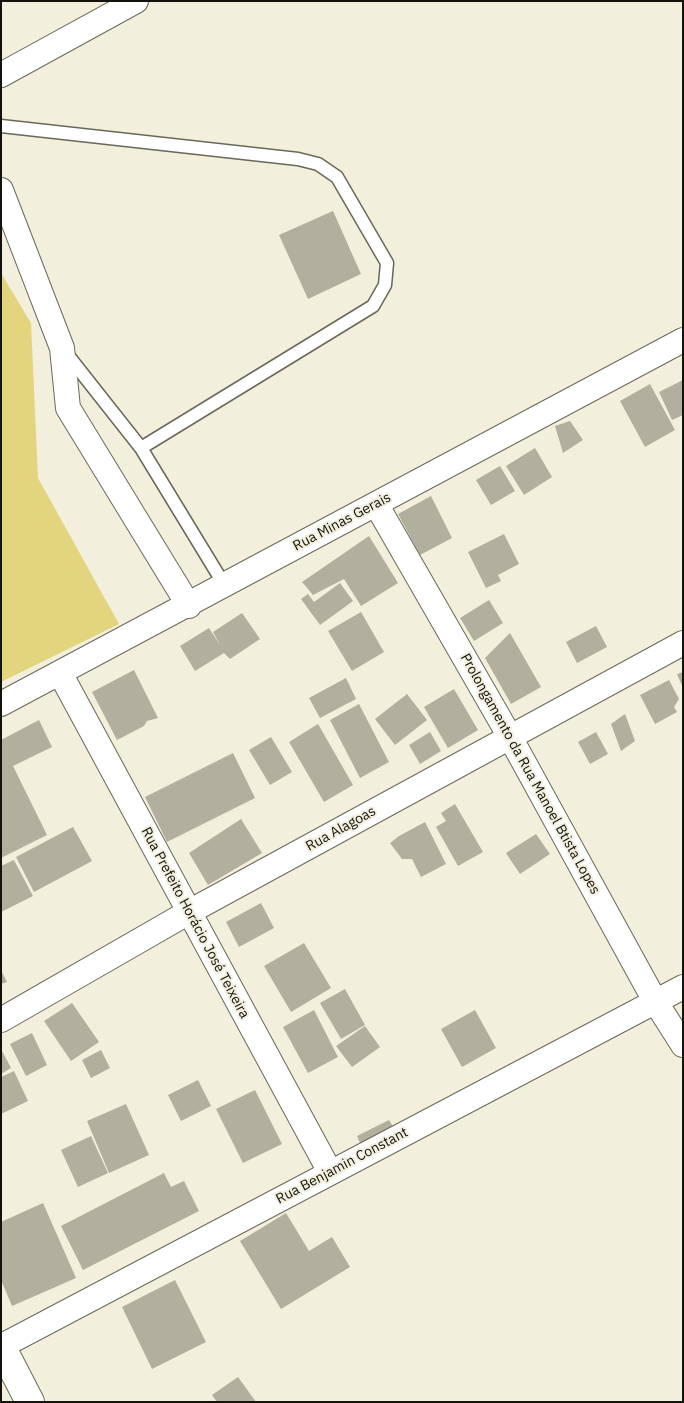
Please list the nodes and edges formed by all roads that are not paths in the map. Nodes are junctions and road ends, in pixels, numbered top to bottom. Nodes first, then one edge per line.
1 (136, 1) edge
2 (1, 75) edge
3 (1, 126) edge
4 (1, 190) edge
5 (683, 340) edge
6 (62, 348) junction
7 (141, 448) junction
8 (376, 504) junction
9 (225, 586) junction
10 (188, 606) junction
11 (683, 643) edge
12 (60, 673) junction
13 (1, 704) edge
14 (510, 737) junction
15 (189, 912) junction
16 (683, 986) edge
17 (656, 1001) junction
18 (1, 1020) edge
19 (683, 1045) edge
20 (330, 1172) junction
21 (1, 1346) edge
22 (30, 1402) edge

1 - 2 street
3 - 7 lane
4 - 6 street
5 - 8 street, Rua Minas Gerais
6 - 7 lane
6 - 10 street
7 - 9 lane
8 - 9 street, Rua Minas Gerais
8 - 14 street, Prolongamento da Rua Manoel Btista Lopes
9 - 10 street, Rua Minas Gerais
10 - 12 street, Rua Minas Gerais
11 - 14 street, Rua Alagoas
12 - 13 street, Rua Minas Gerais
12 - 15 street, Rua Prefeito Horácio José Teixeira
14 - 15 street, Rua Alagoas
14 - 17 street, Prolongamento da Rua Manoel Btista Lopes
15 - 18 street, Rua Alagoas
15 - 20 street, Rua Prefeito Horácio José Teixeira
16 - 17 street, Rua Benjamin Constant
17 - 19 street, Prolongamento da Rua Manoel Btista Lopes
17 - 20 street, Rua Benjamin Constant
20 - 21 street, Rua Benjamin Constant
21 - 22 street

